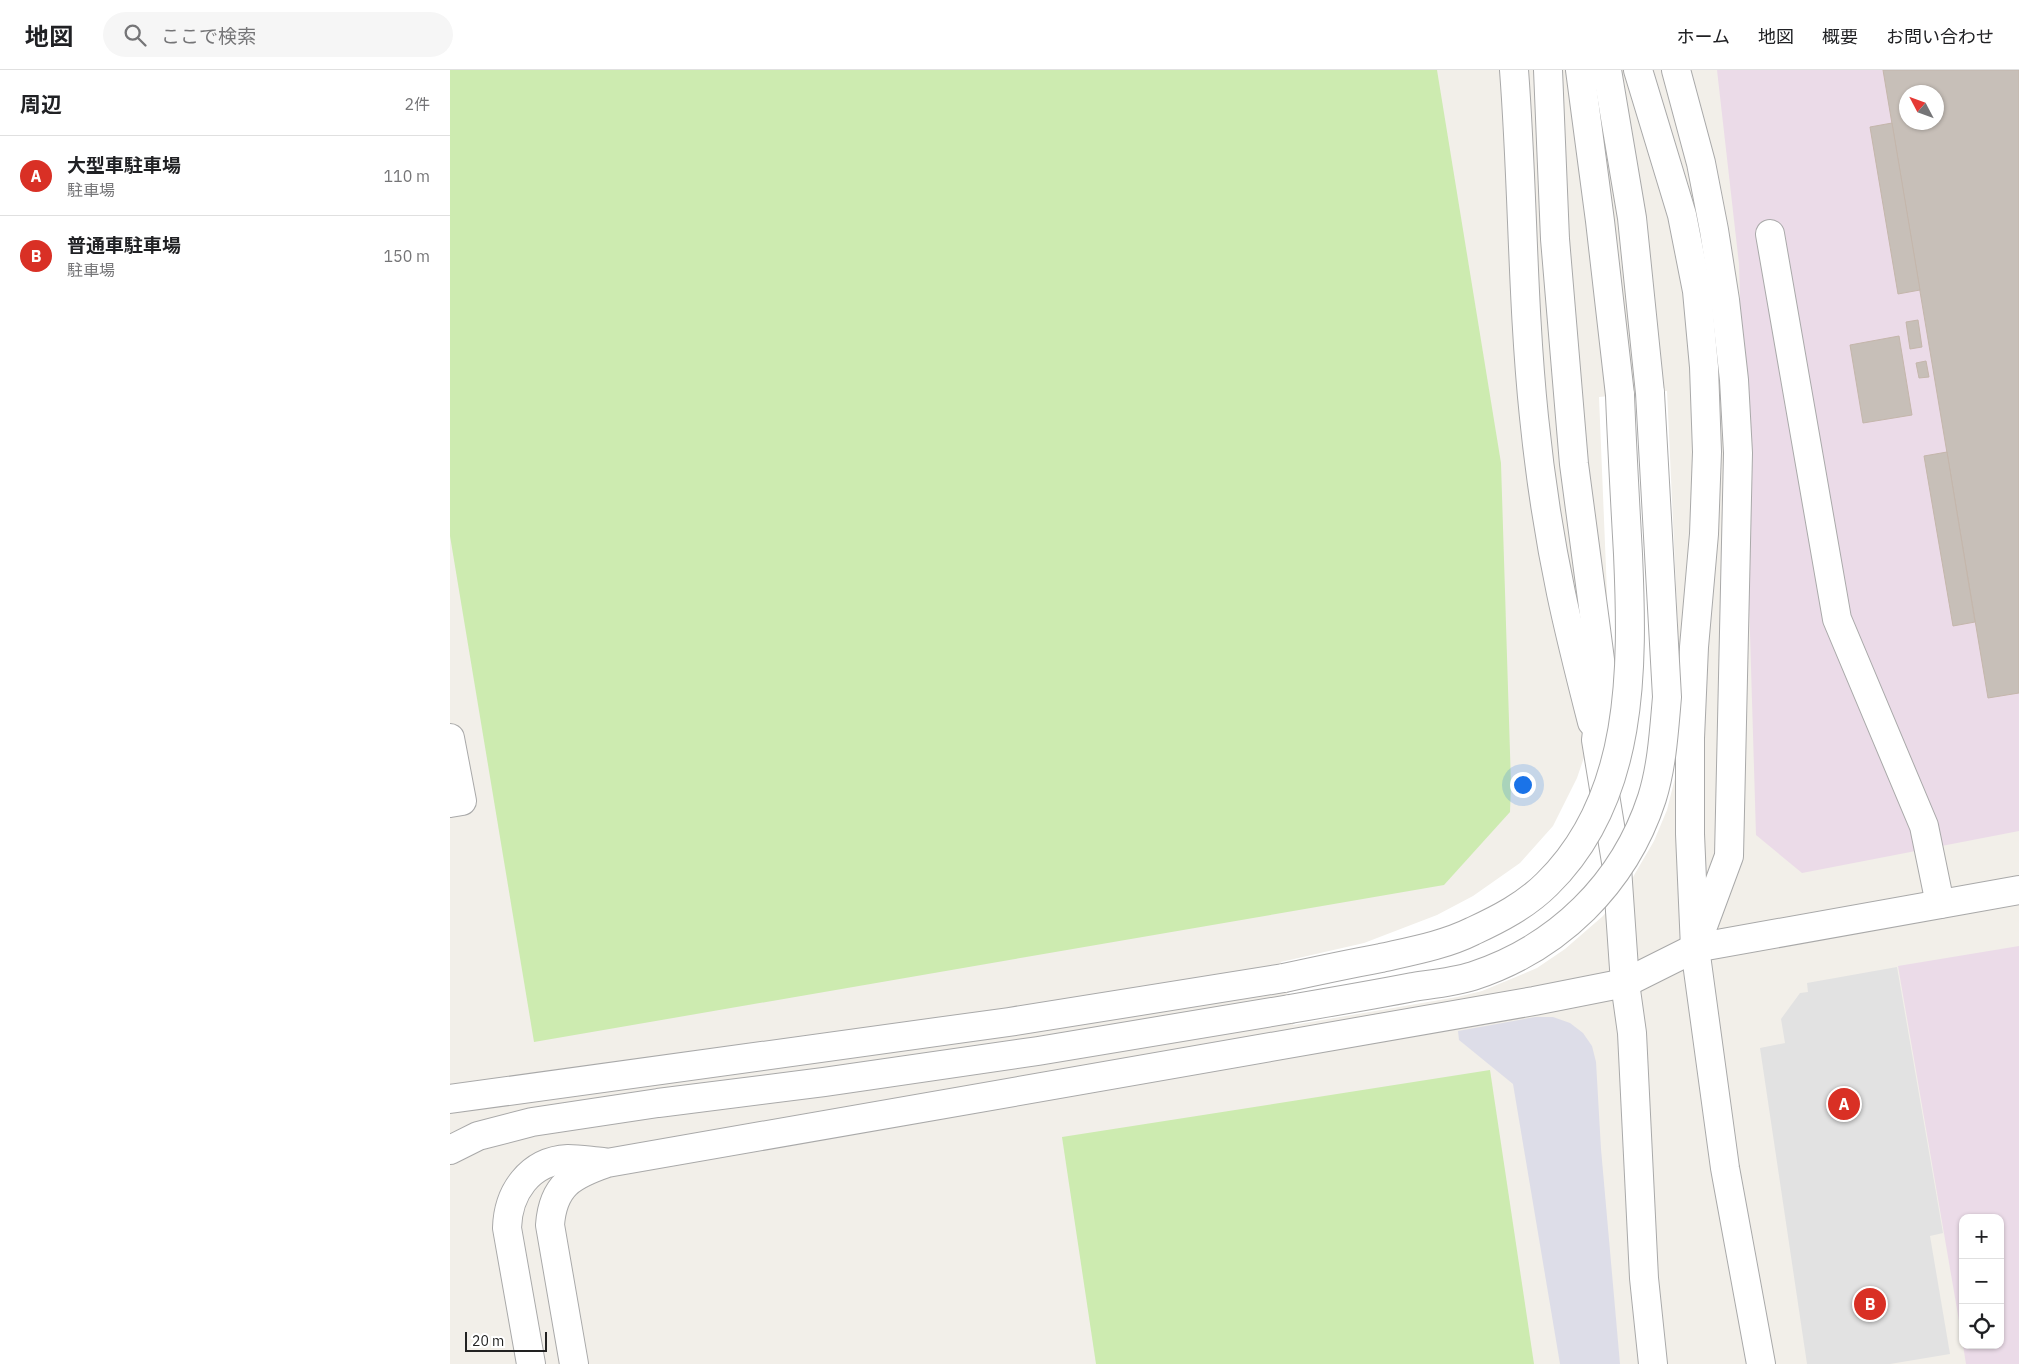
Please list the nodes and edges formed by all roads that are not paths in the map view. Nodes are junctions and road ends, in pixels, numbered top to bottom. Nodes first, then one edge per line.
1 (1514, 70) edge
2 (1548, 70) edge
3 (1580, 70) edge
4 (1607, 70) edge
5 (1638, 70) edge
6 (1676, 70) edge
7 (1770, 234) dead end
8 (450, 738) edge
9 (1596, 740) junction
10 (456, 802) edge
11 (2019, 890) edge
12 (1940, 904) junction
13 (1695, 948) junction
14 (1625, 982) junction
15 (450, 1099) edge
16 (450, 1150) edge
17 (607, 1163) junction
18 (531, 1364) edge
19 (574, 1364) edge
20 (1653, 1364) edge
21 (1761, 1364) edge

1 - 9 street
2 - 9 street
3 - 15 street, bridge
4 - 16 street, bridge
5 - 13 street
6 - 13 street
7 - 12 street
8 - 10 street
9 - 14 street
11 - 12 street
12 - 13 street
13 - 14 street
13 - 21 street
14 - 17 street
14 - 20 street
17 - 18 street
17 - 19 street

